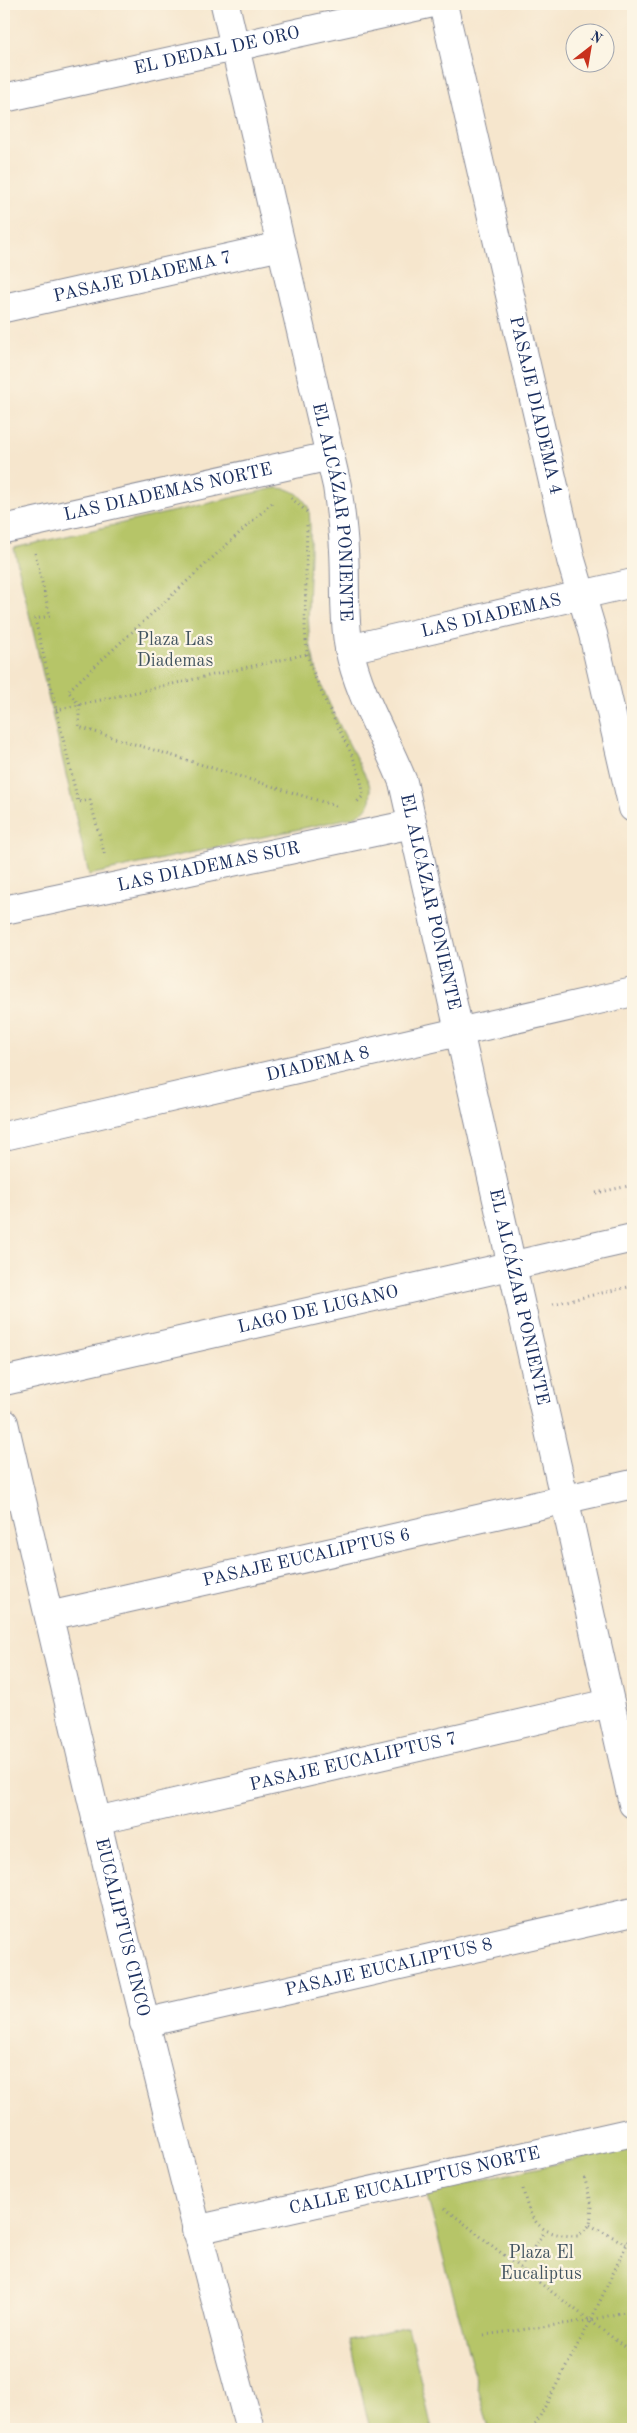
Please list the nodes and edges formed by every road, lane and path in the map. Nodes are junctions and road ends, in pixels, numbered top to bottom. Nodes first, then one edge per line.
1 (225, 4) edge
2 (428, 4) edge
3 (443, 4) edge
4 (235, 47) junction
5 (4, 98) edge
6 (281, 246) junction
7 (4, 308) edge
8 (330, 456) junction
9 (288, 497) dead end
10 (274, 501) dead end
11 (4, 529) edge
12 (35, 550) dead end
13 (633, 583) edge
14 (582, 595) junction
15 (349, 649) junction
16 (307, 654) junction
17 (79, 705) junction
18 (56, 710) junction
19 (353, 805) dead end
20 (339, 807) dead end
21 (633, 808) edge
22 (412, 824) junction
23 (107, 863) dead end
24 (4, 910) edge
25 (633, 992) edge
26 (460, 1032) junction
27 (4, 1136) edge
28 (633, 1185) edge
29 (596, 1193) dead end
30 (633, 1238) edge
31 (512, 1266) junction
32 (633, 1286) edge
33 (522, 1311) junction
34 (4, 1381) edge
35 (4, 1423) edge
36 (633, 1484) edge
37 (564, 1499) junction
38 (49, 1616) junction
39 (610, 1703) junction
40 (633, 1804) edge
41 (96, 1820) junction
42 (633, 1912) edge
43 (144, 2023) junction
44 (633, 2132) edge
45 (583, 2172) dead end
46 (523, 2186) dead end
47 (443, 2206) dead end
48 (590, 2225) junction
49 (196, 2230) junction
50 (546, 2231) junction
51 (633, 2231) edge
52 (626, 2244) junction
53 (520, 2268) junction
54 (633, 2310) edge
55 (591, 2320) junction
56 (484, 2335) dead end
57 (633, 2353) edge
58 (250, 2429) edge
59 (533, 2429) edge

1 - 4 street, EL ALCÁZAR PONIENTE
2 - 4 street, EL DEDAL DE ORO
3 - 14 street, PASAJE DIADEMA 4
4 - 5 street, EL DEDAL DE ORO
4 - 6 street, EL ALCÁZAR PONIENTE
6 - 7 street, PASAJE DIADEMA 7
6 - 8 street, EL ALCÁZAR PONIENTE
8 - 11 street, LAS DIADEMAS NORTE
8 - 15 street, EL ALCÁZAR PONIENTE
9 - 16 path
10 - 17 path
12 - 18 path
13 - 14 street, LAS DIADEMAS
14 - 15 street, LAS DIADEMAS
14 - 21 street, PASAJE DIADEMA 4
15 - 22 street, EL ALCÁZAR PONIENTE
16 - 17 path
16 - 19 path
17 - 18 path
17 - 20 path
18 - 23 path
22 - 24 street, LAS DIADEMAS SUR
22 - 26 street, EL ALCÁZAR PONIENTE
25 - 26 street, DIADEMA 8
26 - 27 street, DIADEMA 8
26 - 31 street, EL ALCÁZAR PONIENTE
28 - 29 path
30 - 31 street, LAGO DE LUGANO
31 - 33 street, EL ALCÁZAR PONIENTE
31 - 34 street, LAGO DE LUGANO
32 - 33 path
33 - 37 street, EL ALCÁZAR PONIENTE
35 - 38 street, EUCALIPTUS CINCO
36 - 37 street, PASAJE EUCALIPTUS 6
37 - 38 street, PASAJE EUCALIPTUS 6
37 - 39 street, EL ALCÁZAR PONIENTE
38 - 41 street, EUCALIPTUS CINCO
39 - 40 street, EL ALCÁZAR PONIENTE
39 - 41 street, PASAJE EUCALIPTUS 7
41 - 43 street, EUCALIPTUS CINCO
42 - 43 street, PASAJE EUCALIPTUS 8
43 - 49 street, EUCALIPTUS CINCO
44 - 49 street, CALLE EUCALIPTUS NORTE
45 - 48 path
46 - 50 path
47 - 53 path
48 - 50 path
48 - 52 path
49 - 58 street, EUCALIPTUS CINCO
50 - 53 path
51 - 52 path
52 - 55 path
53 - 55 path
54 - 55 path
55 - 56 path
55 - 57 path
55 - 59 path

